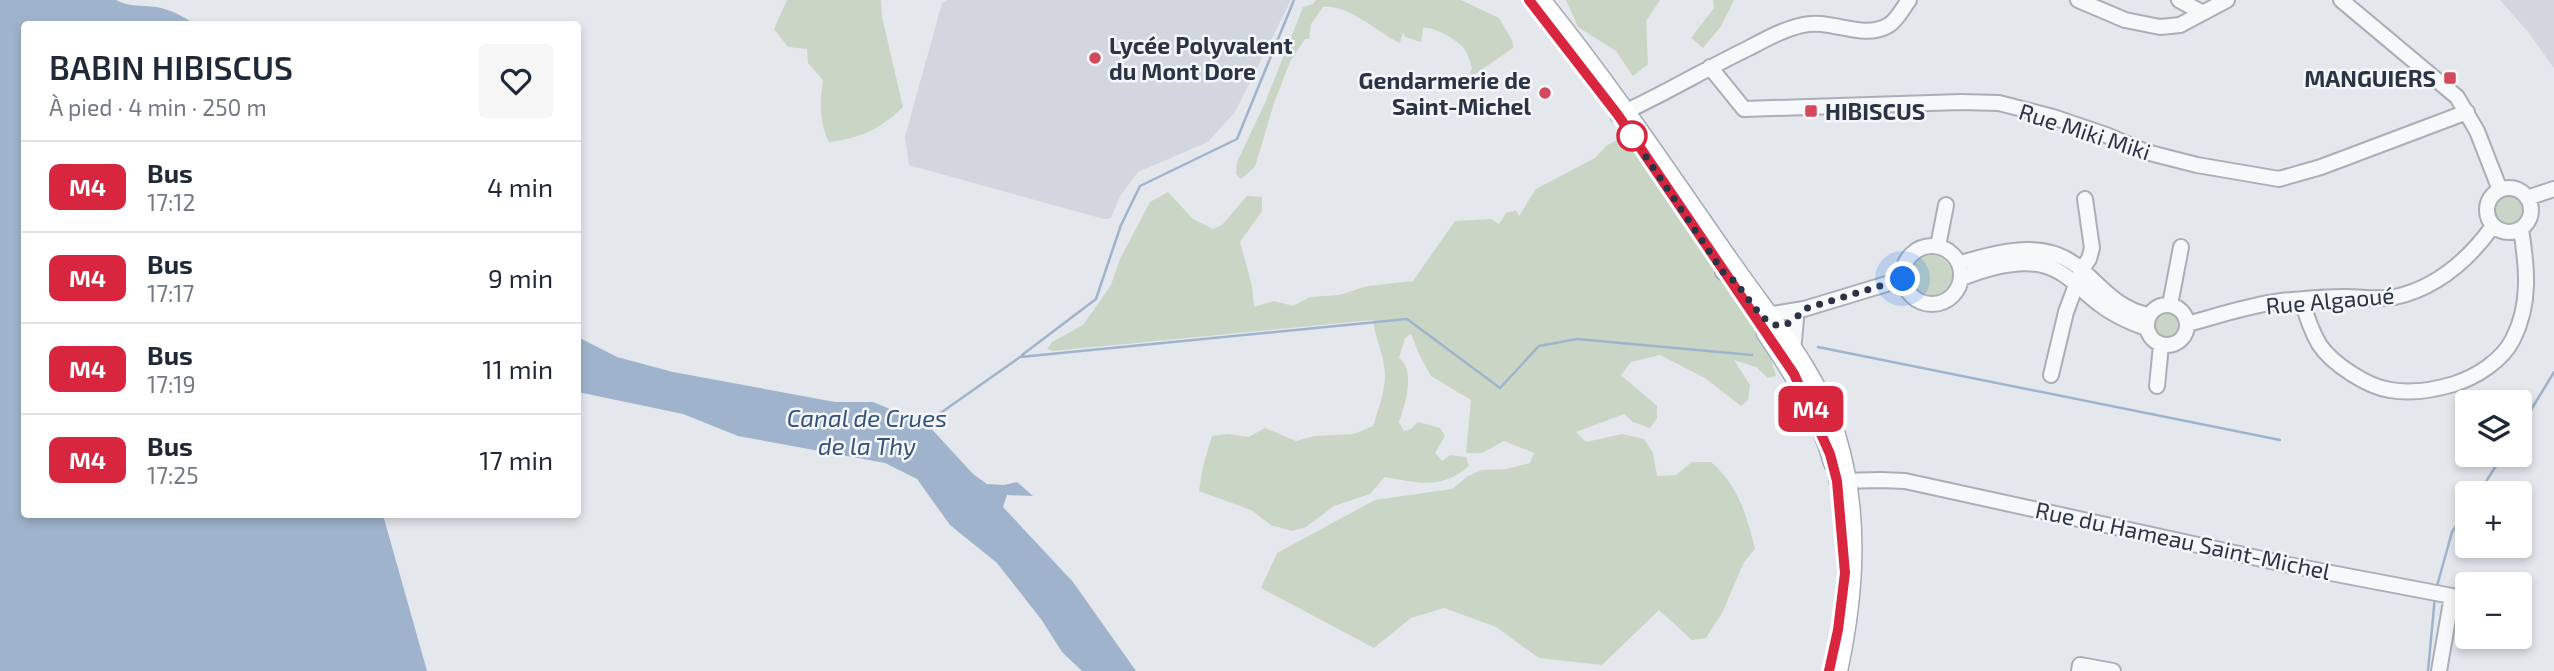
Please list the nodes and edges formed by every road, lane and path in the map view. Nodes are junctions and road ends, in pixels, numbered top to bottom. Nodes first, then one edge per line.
1 (1529, 0) edge
2 (1541, 0) edge
3 (1909, 0) edge
4 (2078, 0) edge
5 (2179, 0) edge
6 (2227, 0) edge
7 (2341, 0) edge
8 (2203, 13) junction
9 (1710, 67) junction
10 (2467, 112) junction
11 (1622, 114) junction
12 (2554, 189) edge
13 (2500, 190) junction
14 (2527, 198) junction
15 (2085, 199) dead end
16 (1946, 205) dead end
17 (2493, 226) junction
18 (2521, 229) junction
19 (1938, 246) junction
20 (2181, 247) dead end
21 (2082, 269) junction
22 (1961, 270) junction
23 (1723, 272) junction
24 (1903, 279) junction
25 (2076, 285) junction
26 (2301, 300) junction
27 (2170, 305) junction
28 (1800, 314) junction
29 (1771, 320) junction
30 (2147, 322) junction
31 (2187, 324) junction
32 (2161, 345) junction
33 (1793, 351) junction
34 (2051, 376) dead end
35 (2157, 386) dead end
36 (1842, 481) junction
37 (1829, 671) edge
38 (1838, 671) edge
39 (2079, 671) edge
40 (2113, 671) edge
41 (2439, 671) edge

1 - 11 main road
2 - 11 main road
3 - 9 street
4 - 8 street
5 - 8 street
6 - 8 street
7 - 10 street
9 - 10 street, Rue Miki Miki
9 - 11 street
10 - 13 street
11 - 23 main road
11 - 29 main road
12 - 14 street
13 - 14 street
13 - 17 street
14 - 18 street
15 - 21 street
16 - 19 street
17 - 18 street
17 - 26 street, Rue Algaoué
18 - 26 street
19 - 22 street
19 - 24 street
20 - 27 street
21 - 22 street
21 - 25 street
21 - 30 street
22 - 24 street
22 - 25 street
23 - 29 street
23 - 36 main road
24 - 28 street
25 - 30 street
25 - 34 street
26 - 31 street, Rue Algaoué
27 - 30 street
27 - 31 street
28 - 29 street
28 - 33 street
29 - 33 main road
30 - 32 street
31 - 32 street
32 - 35 street
33 - 36 main road
36 - 37 main road
36 - 38 main road
36 - 41 street, Rue du Hameau Saint-Michel
39 - 40 street

